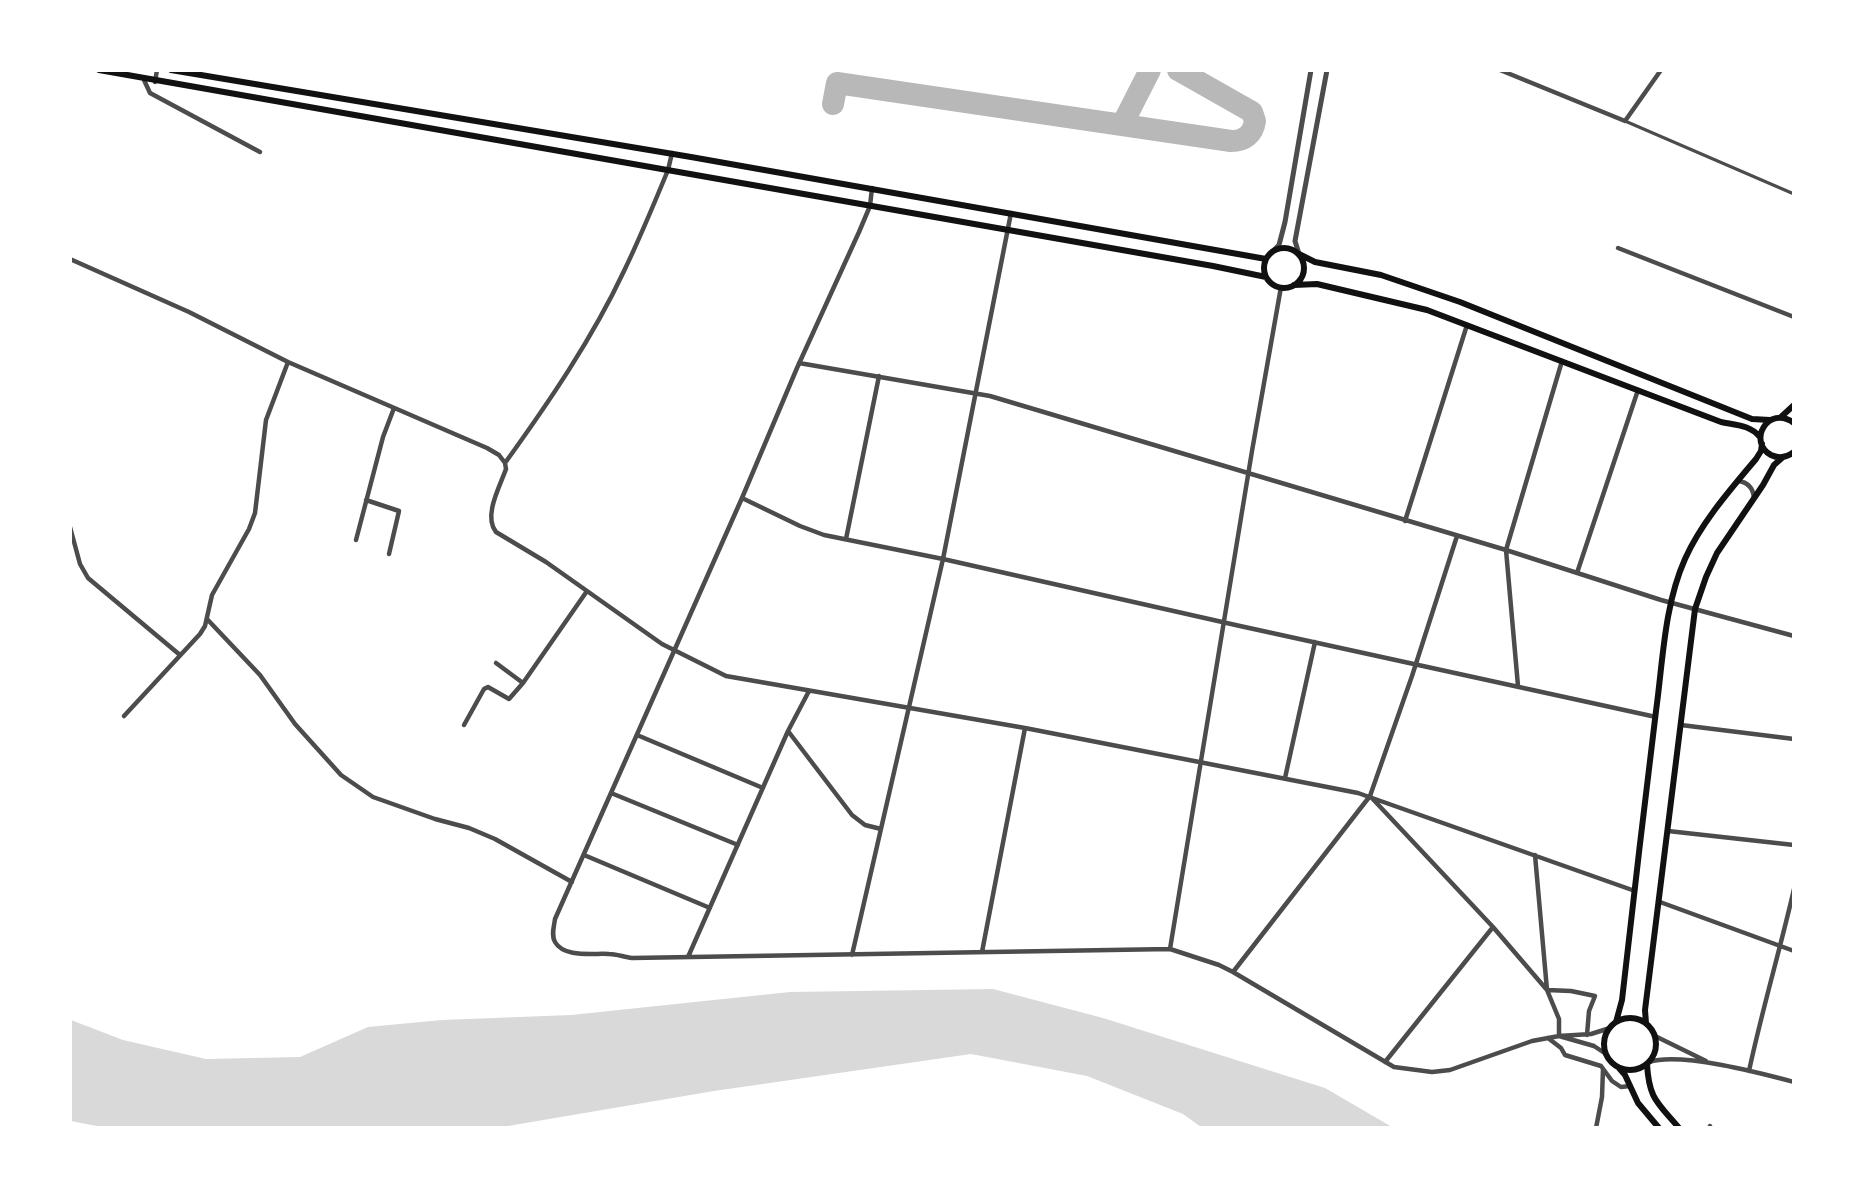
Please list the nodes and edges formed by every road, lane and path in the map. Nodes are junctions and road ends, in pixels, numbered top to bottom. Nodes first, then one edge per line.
1 (107, 70) edge
2 (157, 70) edge
3 (171, 70) edge
4 (1311, 70) edge
5 (1327, 70) edge
6 (1500, 70) edge
7 (1661, 70) edge
8 (100, 71) edge
9 (144, 80) junction
10 (155, 82) junction
11 (1625, 121) junction
12 (260, 152) dead end
13 (672, 153) junction
14 (669, 170) junction
15 (873, 188) junction
16 (1794, 194) edge
17 (870, 206) junction
18 (1011, 213) junction
19 (1008, 230) junction
20 (1618, 248) dead end
21 (1274, 250) junction
22 (1299, 254) junction
23 (70, 259) edge
24 (1266, 259) junction
25 (1266, 277) junction
26 (1294, 285) junction
27 (1281, 288) junction
28 (1794, 317) edge
29 (1467, 325) junction
30 (1562, 361) junction
31 (288, 362) junction
32 (799, 363) junction
33 (879, 376) junction
34 (1638, 390) junction
35 (976, 393) junction
36 (1794, 405) edge
37 (394, 408) junction
38 (1781, 417) junction
39 (1770, 420) junction
40 (1794, 423) edge
41 (1761, 441) junction
42 (1794, 452) edge
43 (1783, 457) junction
44 (505, 463) junction
45 (1249, 474) junction
46 (1738, 481) junction
47 (742, 498) junction
48 (1754, 498) junction
49 (366, 500) junction
50 (1406, 521) junction
51 (70, 527) edge
52 (1457, 536) junction
53 (846, 539) junction
54 (356, 540) dead end
55 (1506, 550) junction
56 (388, 554) dead end
57 (943, 559) junction
58 (1577, 573) junction
59 (587, 591) junction
60 (1671, 603) junction
61 (1695, 609) junction
62 (207, 619) junction
63 (1224, 623) junction
64 (1794, 636) edge
65 (1315, 642) junction
66 (674, 651) junction
67 (180, 655) junction
68 (496, 663) dead end
69 (1416, 665) junction
70 (523, 683) junction
71 (1518, 686) junction
72 (809, 691) junction
73 (909, 708) junction
74 (124, 716) dead end
75 (1656, 717) junction
76 (464, 725) dead end
77 (1681, 725) junction
78 (1025, 728) junction
79 (788, 731) junction
80 (637, 735) junction
81 (1794, 739) edge
82 (1201, 762) junction
83 (1285, 778) junction
84 (763, 788) junction
85 (611, 793) junction
86 (1370, 796) junction
87 (881, 829) junction
88 (1668, 831) junction
89 (738, 845) junction
90 (1794, 845) edge
91 (584, 855) junction
92 (1535, 855) junction
93 (572, 882) junction
94 (1794, 889) edge
95 (1635, 891) junction
96 (1660, 902) junction
97 (710, 908) junction
98 (1493, 927) junction
99 (1781, 945) junction
100 (1170, 950) junction
101 (1794, 951) edge
102 (982, 952) junction
103 (852, 955) junction
104 (688, 957) junction
105 (1233, 972) junction
106 (1547, 990) junction
107 (1647, 1023) junction
108 (1613, 1025) junction
109 (1587, 1035) junction
110 (1559, 1036) junction
111 (1655, 1036) junction
112 (1548, 1038) junction
113 (1606, 1054) junction
114 (1385, 1062) junction
115 (1648, 1063) junction
116 (1711, 1063) junction
117 (1618, 1067) junction
118 (1603, 1069) junction
119 (1749, 1071) junction
120 (1794, 1082) edge
121 (1630, 1086) junction
122 (1596, 1128) edge
123 (1659, 1128) edge
124 (1679, 1128) edge

1 - 8 main road
2 - 10 street
3 - 13 main road
4 - 21 street
5 - 22 street
6 - 11 street
7 - 11 street
8 - 9 main road
9 - 10 main road
9 - 12 street
10 - 14 main road
11 - 16 street
13 - 14 street
13 - 15 main road
14 - 17 main road
14 - 44 street
15 - 17 street
15 - 18 main road
17 - 19 main road
17 - 32 street
18 - 19 street
18 - 24 main road
19 - 25 main road
19 - 35 street
20 - 28 street
21 - 22 main road
21 - 24 main road
22 - 26 main road
22 - 39 main road
23 - 31 street
24 - 25 main road
25 - 27 main road
26 - 27 main road
26 - 29 main road
27 - 45 street
29 - 30 main road
29 - 50 street
30 - 34 main road
30 - 55 street
31 - 37 street
31 - 62 street
32 - 33 street
32 - 47 street
33 - 35 street
33 - 53 street
34 - 41 main road
34 - 58 street
35 - 45 street
35 - 57 street
36 - 38 main road
37 - 44 street
37 - 49 street
38 - 39 main road
38 - 40 main road
39 - 41 main road
41 - 43 main road
41 - 46 main road
42 - 43 main road
43 - 48 main road
44 - 59 street
45 - 50 street
45 - 63 street
46 - 48 street
46 - 60 main road
47 - 53 street
47 - 66 street
48 - 61 main road
49 - 54 street
49 - 56 street
50 - 52 street
51 - 67 street
52 - 55 street
52 - 69 street
53 - 57 street
55 - 58 street
55 - 71 street
57 - 63 street
57 - 73 street
58 - 60 street
59 - 66 street
59 - 70 street
60 - 61 street
60 - 75 main road
61 - 64 street
61 - 77 main road
62 - 67 street
62 - 93 street
63 - 65 street
63 - 82 street
65 - 69 street
65 - 83 street
66 - 72 street
66 - 80 street
67 - 74 street
68 - 70 street
69 - 71 street
69 - 86 street
70 - 76 street
71 - 75 street
72 - 73 street
72 - 79 street
73 - 78 street
73 - 87 street
75 - 95 main road
77 - 81 street
77 - 88 main road
78 - 82 street
78 - 102 street
79 - 84 street
79 - 87 street
80 - 84 street
80 - 85 street
82 - 83 street
82 - 100 street
83 - 86 street
84 - 89 street
85 - 89 street
85 - 91 street
86 - 92 street
86 - 98 street
86 - 105 street
87 - 103 street
88 - 90 street
88 - 96 main road
89 - 97 street
91 - 93 street
91 - 97 street
92 - 95 street
92 - 106 street
93 - 104 street
94 - 99 street
95 - 108 main road
96 - 99 street
96 - 107 main road
97 - 104 street
98 - 106 street
98 - 114 street
99 - 101 street
99 - 119 street
100 - 102 street
100 - 105 street
102 - 103 street
103 - 104 street
105 - 114 street
106 - 109 street
106 - 110 street
107 - 108 main road
107 - 111 main road
108 - 109 street
108 - 113 main road
109 - 110 street
110 - 112 street
110 - 113 street
111 - 115 main road
111 - 116 street
112 - 114 street
112 - 118 street
113 - 117 main road
115 - 116 street
115 - 117 main road
115 - 124 main road
116 - 119 street
117 - 121 main road
118 - 121 street
118 - 122 street
119 - 120 street
121 - 123 main road

